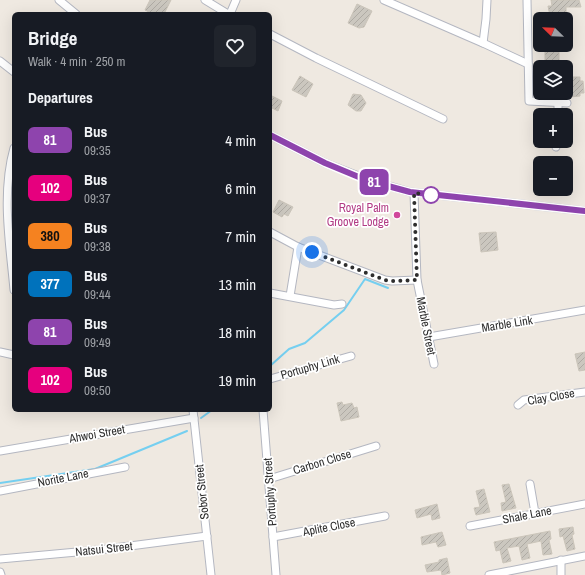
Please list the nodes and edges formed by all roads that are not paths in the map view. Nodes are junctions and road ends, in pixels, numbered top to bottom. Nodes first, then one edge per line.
1 (59, 0) edge
2 (205, 0) edge
3 (236, 0) edge
4 (384, 0) edge
5 (487, 0) edge
6 (527, 0) edge
7 (74, 12) edge
8 (226, 12) edge
9 (230, 12) edge
10 (272, 35) edge
11 (483, 43) junction
12 (0, 61) edge
13 (528, 64) junction
14 (12, 70) edge
15 (558, 103) junction
16 (567, 103) dead end
17 (558, 108) edge
18 (443, 119) dead end
19 (272, 136) edge
20 (12, 162) edge
21 (414, 193) junction
22 (585, 210) edge
23 (272, 233) edge
24 (298, 247) junction
25 (12, 265) edge
26 (417, 280) junction
27 (272, 293) edge
28 (290, 296) junction
29 (342, 304) dead end
30 (585, 310) edge
31 (429, 337) junction
32 (0, 352) edge
33 (12, 355) edge
34 (351, 356) dead end
35 (434, 364) dead end
36 (272, 378) edge
37 (585, 392) edge
38 (518, 405) dead end
39 (193, 412) edge
40 (263, 412) edge
41 (194, 418) junction
42 (376, 446) dead end
43 (0, 451) edge
44 (125, 467) dead end
45 (269, 479) junction
46 (530, 484) dead end
47 (0, 490) edge
48 (585, 504) edge
49 (535, 513) junction
50 (385, 516) dead end
51 (470, 526) dead end
52 (207, 536) junction
53 (273, 537) junction
54 (585, 556) edge
55 (0, 558) edge
56 (561, 560) junction
57 (0, 572) edge
58 (1, 575) edge
59 (211, 575) edge
60 (276, 575) edge
61 (489, 575) edge
62 (561, 575) edge

1 - 7 street
2 - 8 street
3 - 9 street
4 - 11 street
5 - 11 street
6 - 13 street
10 - 18 street
11 - 13 street
12 - 14 street
13 - 15 street
15 - 16 street
15 - 17 street
19 - 21 street
20 - 25 street
21 - 22 street
21 - 26 street, Marble Street
23 - 24 street
24 - 26 street
24 - 28 street
26 - 31 street, Marble Street
27 - 28 street
28 - 29 street
30 - 31 street, Marble Link
31 - 35 street, Marble Street
32 - 33 street
34 - 36 street, Portuphy Link
37 - 38 street, Clay Close
39 - 41 street, Sobor Street
40 - 45 street, Portuphy Street
41 - 43 street, Ahwoi Street
41 - 52 street, Sobor Street
42 - 45 street, Carbon Close
44 - 47 street, Norite Lane
45 - 53 street, Portuphy Street
46 - 49 street
48 - 49 street, Shale Lane
49 - 51 street, Shale Lane
50 - 53 street, Aplite Close
52 - 55 street, Natsui Street
52 - 59 street, Sobor Street
53 - 60 street, Portuphy Street
54 - 56 street
56 - 61 street
56 - 62 street
57 - 58 street

